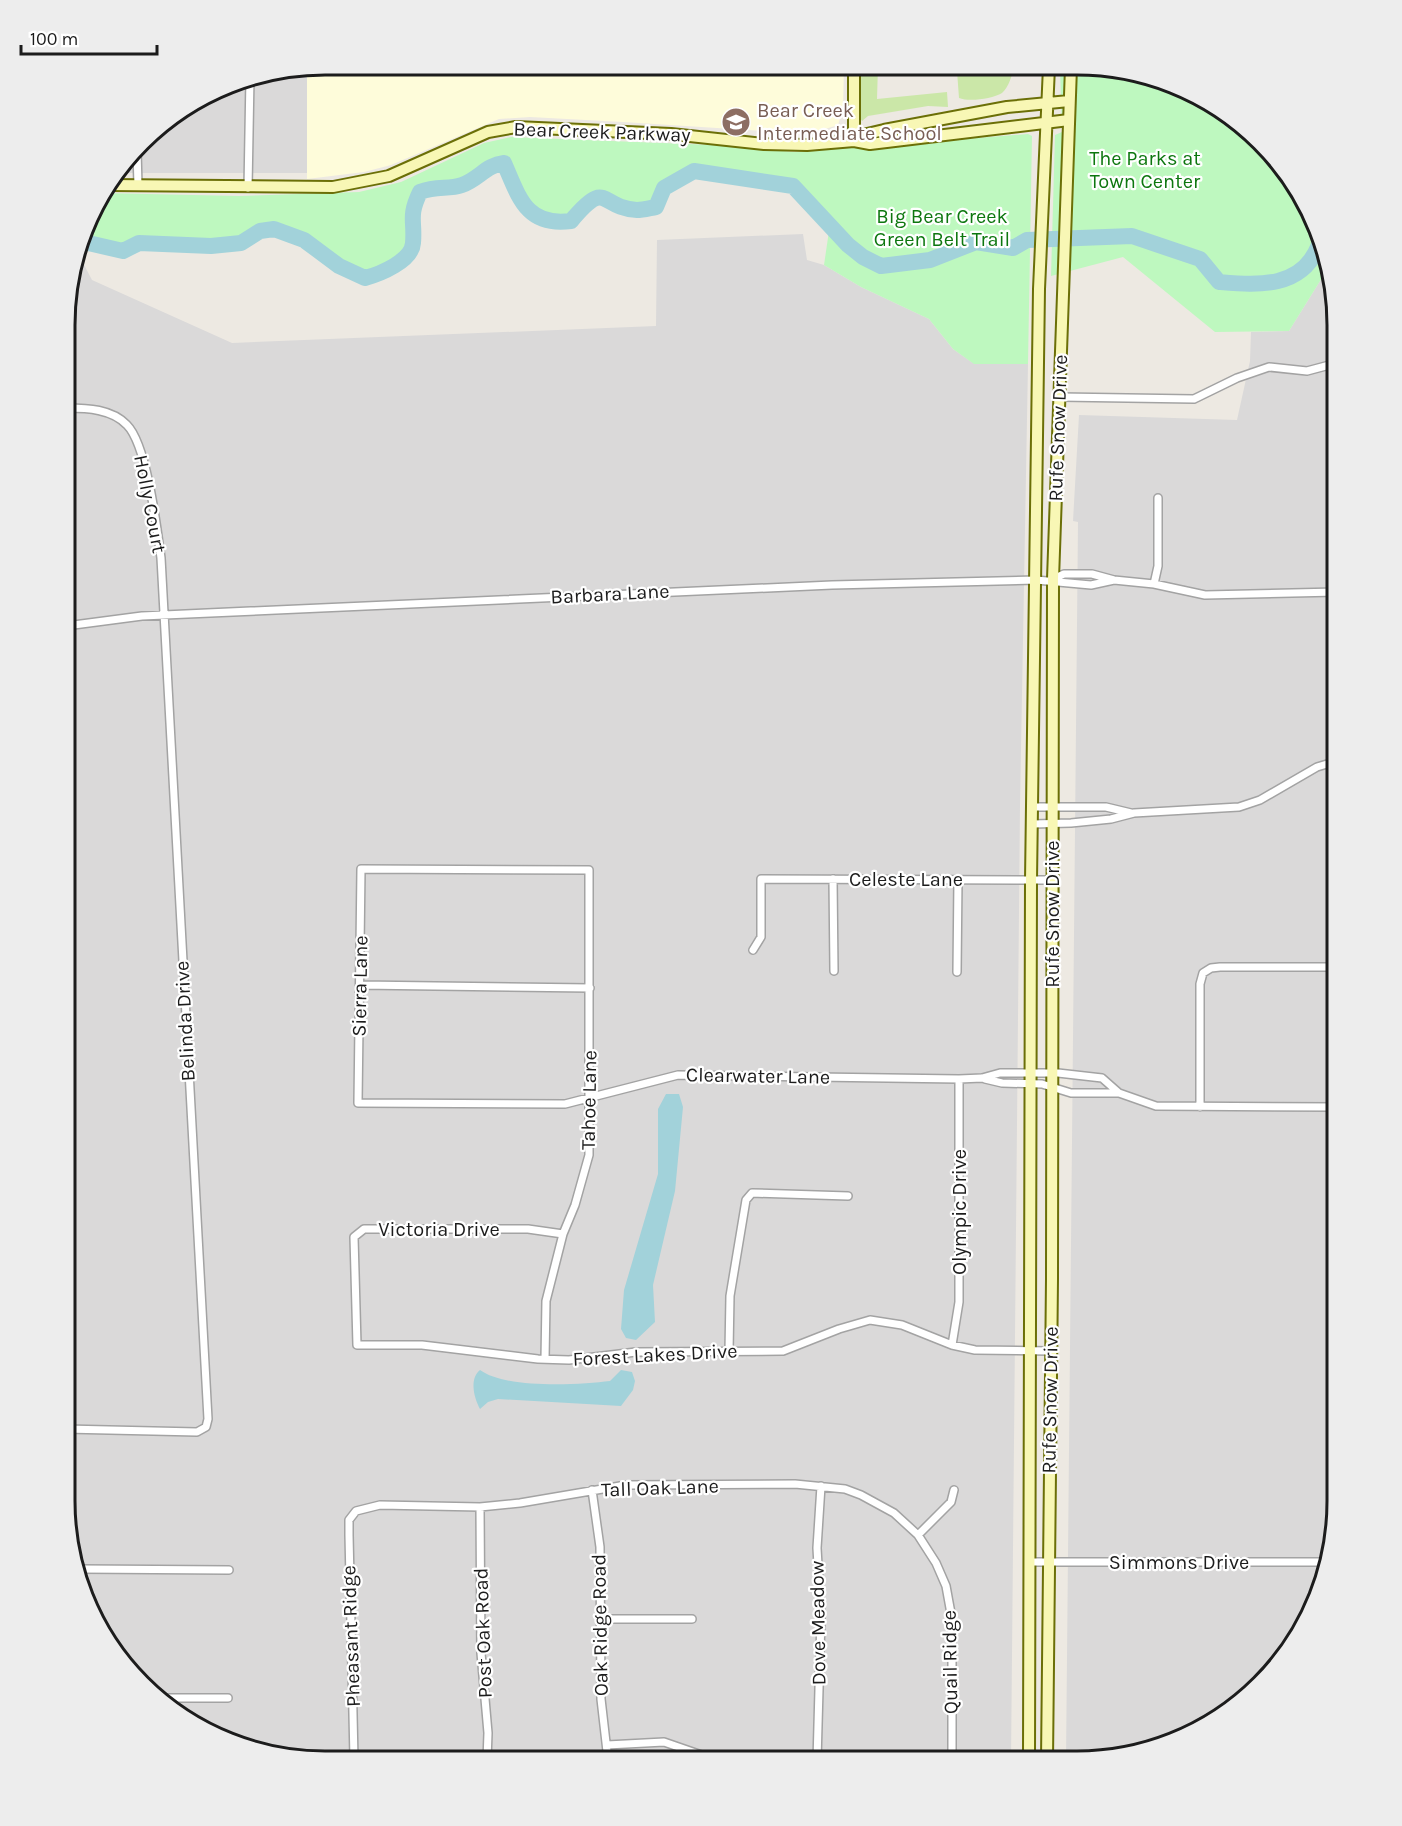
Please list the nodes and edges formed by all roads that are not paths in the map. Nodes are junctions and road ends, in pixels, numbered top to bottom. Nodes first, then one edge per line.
1 (854, 75) edge
2 (1049, 75) edge
3 (1071, 75) edge
4 (250, 87) edge
5 (1069, 101) junction
6 (1047, 103) junction
7 (1069, 120) junction
8 (1046, 122) junction
9 (854, 141) junction
10 (137, 160) edge
11 (118, 185) edge
12 (138, 186) junction
13 (248, 188) junction
14 (1327, 366) edge
15 (1060, 397) junction
16 (75, 409) edge
17 (1158, 498) dead end
18 (1053, 579) junction
19 (1036, 580) junction
20 (1114, 580) junction
21 (1154, 584) junction
22 (1327, 592) edge
23 (166, 615) junction
24 (75, 625) edge
25 (1327, 764) edge
26 (1033, 807) junction
27 (1052, 807) junction
28 (1134, 813) junction
29 (1033, 824) junction
30 (1051, 824) junction
31 (589, 870) joint
32 (833, 879) junction
33 (958, 879) junction
34 (1031, 880) junction
35 (1052, 880) junction
36 (753, 950) dead end
37 (1327, 967) edge
38 (834, 972) dead end
39 (957, 972) dead end
40 (360, 985) junction
41 (590, 988) junction
42 (959, 1079) junction
43 (1041, 1079) junction
44 (1119, 1094) junction
45 (590, 1098) junction
46 (358, 1103) joint
47 (1200, 1107) junction
48 (1327, 1107) edge
49 (848, 1196) dead end
50 (563, 1234) junction
51 (357, 1345) joint
52 (952, 1345) junction
53 (729, 1351) junction
54 (1030, 1351) junction
55 (1051, 1351) junction
56 (545, 1359) junction
57 (75, 1429) edge
58 (820, 1486) junction
59 (592, 1490) junction
60 (954, 1490) dead end
61 (480, 1507) junction
62 (353, 1513) joint
63 (918, 1535) junction
64 (1030, 1562) junction
65 (1049, 1562) junction
66 (1319, 1562) edge
67 (85, 1569) edge
68 (229, 1570) dead end
69 (600, 1618) junction
70 (692, 1619) dead end
71 (172, 1698) edge
72 (228, 1698) dead end
73 (607, 1745) junction
74 (354, 1751) edge
75 (487, 1751) edge
76 (607, 1751) edge
77 (689, 1751) edge
78 (818, 1751) edge
79 (952, 1751) edge
80 (1029, 1751) edge
81 (1047, 1751) edge

1 - 9 main road
2 - 6 main road, Rufe Snow Drive
3 - 5 main road, Rufe Snow Drive
4 - 13 street
5 - 6 main road, Bear Creek Parkway
5 - 7 main road, Rufe Snow Drive
6 - 8 main road, Rufe Snow Drive
6 - 9 main road, Bear Creek Parkway
7 - 8 main road, Bear Creek Parkway
7 - 15 main road, Rufe Snow Drive
8 - 9 main road, Bear Creek Parkway
8 - 19 main road, Rufe Snow Drive
9 - 13 main road, Bear Creek Parkway
10 - 12 street
11 - 12 main road, Bear Creek Parkway
12 - 13 main road, Bear Creek Parkway
14 - 15 street
15 - 18 main road, Rufe Snow Drive
16 - 23 street, Holly Court
17 - 21 street
18 - 19 street, Barbara Lane
18 - 20 street, Barbara Lane
18 - 20 street, Barbara Lane
18 - 27 main road, Rufe Snow Drive
19 - 23 street, Barbara Lane
19 - 26 main road, Rufe Snow Drive
20 - 21 street, Barbara Lane
21 - 22 street, Barbara Lane
23 - 24 street, Barbara Lane
23 - 57 street, Belinda Drive
25 - 28 street
26 - 27 street
26 - 29 main road, Rufe Snow Drive
27 - 28 street
27 - 30 main road, Rufe Snow Drive
28 - 30 street
29 - 30 street
29 - 34 main road, Rufe Snow Drive
30 - 35 main road, Rufe Snow Drive
31 - 40 street, Sierra Lane
31 - 41 street, Tahoe Lane
32 - 33 street, Celeste Lane
32 - 36 street, Celeste Lane
32 - 38 street
33 - 34 street, Celeste Lane
33 - 39 street
34 - 35 street, Celeste Lane
34 - 43 main road, Rufe Snow Drive
35 - 43 main road, Rufe Snow Drive
37 - 47 street
40 - 41 street
40 - 46 street, Sierra Lane
41 - 45 street, Tahoe Lane
42 - 43 street, Clearwater Lane
42 - 45 street, Clearwater Lane
42 - 52 street, Olympic Drive
43 - 44 street
43 - 44 street
43 - 54 main road, Rufe Snow Drive
43 - 55 main road, Rufe Snow Drive
44 - 47 street
45 - 46 street, Clearwater Lane
45 - 50 street, Tahoe Lane
47 - 48 street
49 - 53 street
50 - 51 street, Victoria Drive
50 - 56 street, Tahoe Lane
51 - 56 street, Forest Lakes Drive
52 - 53 street, Forest Lakes Drive
52 - 54 street, Forest Lakes Drive
53 - 56 street, Forest Lakes Drive
54 - 55 street, Forest Lakes Drive
54 - 64 main road, Rufe Snow Drive
55 - 65 main road, Rufe Snow Drive
58 - 59 street, Tall Oak Lane
58 - 63 street, Tall Oak Lane
58 - 78 street, Dove Meadow
59 - 61 street, Tall Oak Lane
59 - 69 street, Oak Ridge Road
60 - 63 street
61 - 62 street, Tall Oak Lane
61 - 75 street, Post Oak Road
62 - 74 street, Pheasant Ridge
63 - 79 street, Quail Ridge
64 - 65 street, Simmons Drive
64 - 80 main road, Rufe Snow Drive
65 - 66 street, Simmons Drive
65 - 81 main road, Rufe Snow Drive
67 - 68 street
69 - 70 street
69 - 73 street, Oak Ridge Road
71 - 72 street
73 - 76 street, Oak Ridge Road
73 - 77 street

